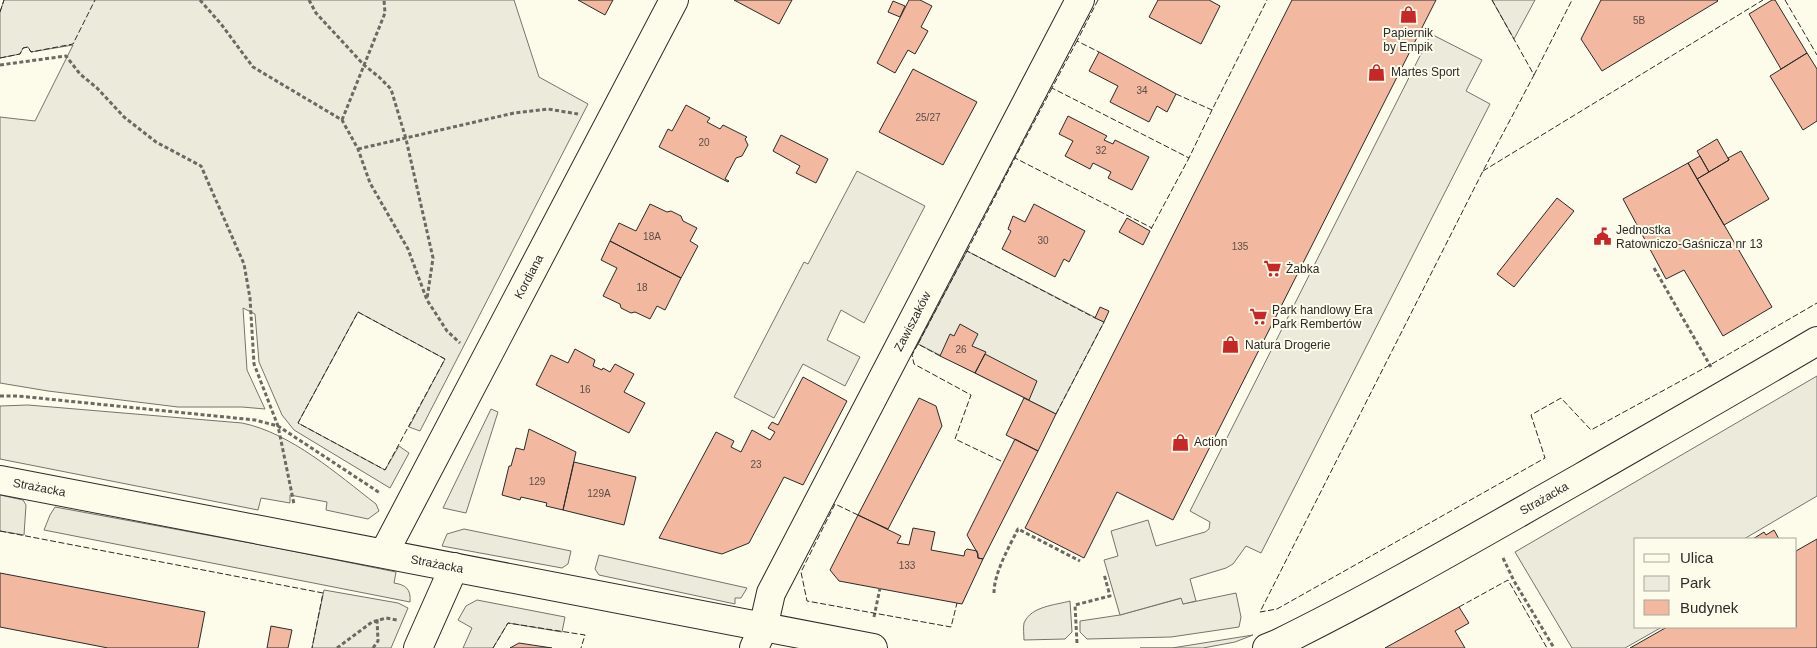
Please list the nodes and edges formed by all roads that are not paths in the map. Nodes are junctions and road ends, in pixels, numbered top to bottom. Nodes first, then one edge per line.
1 (674, 0) edge
2 (1080, 0) edge
3 (1817, 341) edge
4 (0, 480) edge
5 (384, 553) junction
6 (454, 567) junction
7 (758, 638) edge
8 (418, 648) edge
9 (873, 648) edge
10 (1267, 648) edge

1 - 5 street, Kordiana
2 - 7 street, Zawiszaków
3 - 10 street, Strażacka
4 - 5 street, Strażacka
5 - 6 street, Strażacka
6 - 7 street, Strażacka
6 - 8 street
7 - 9 street, Strażacka

